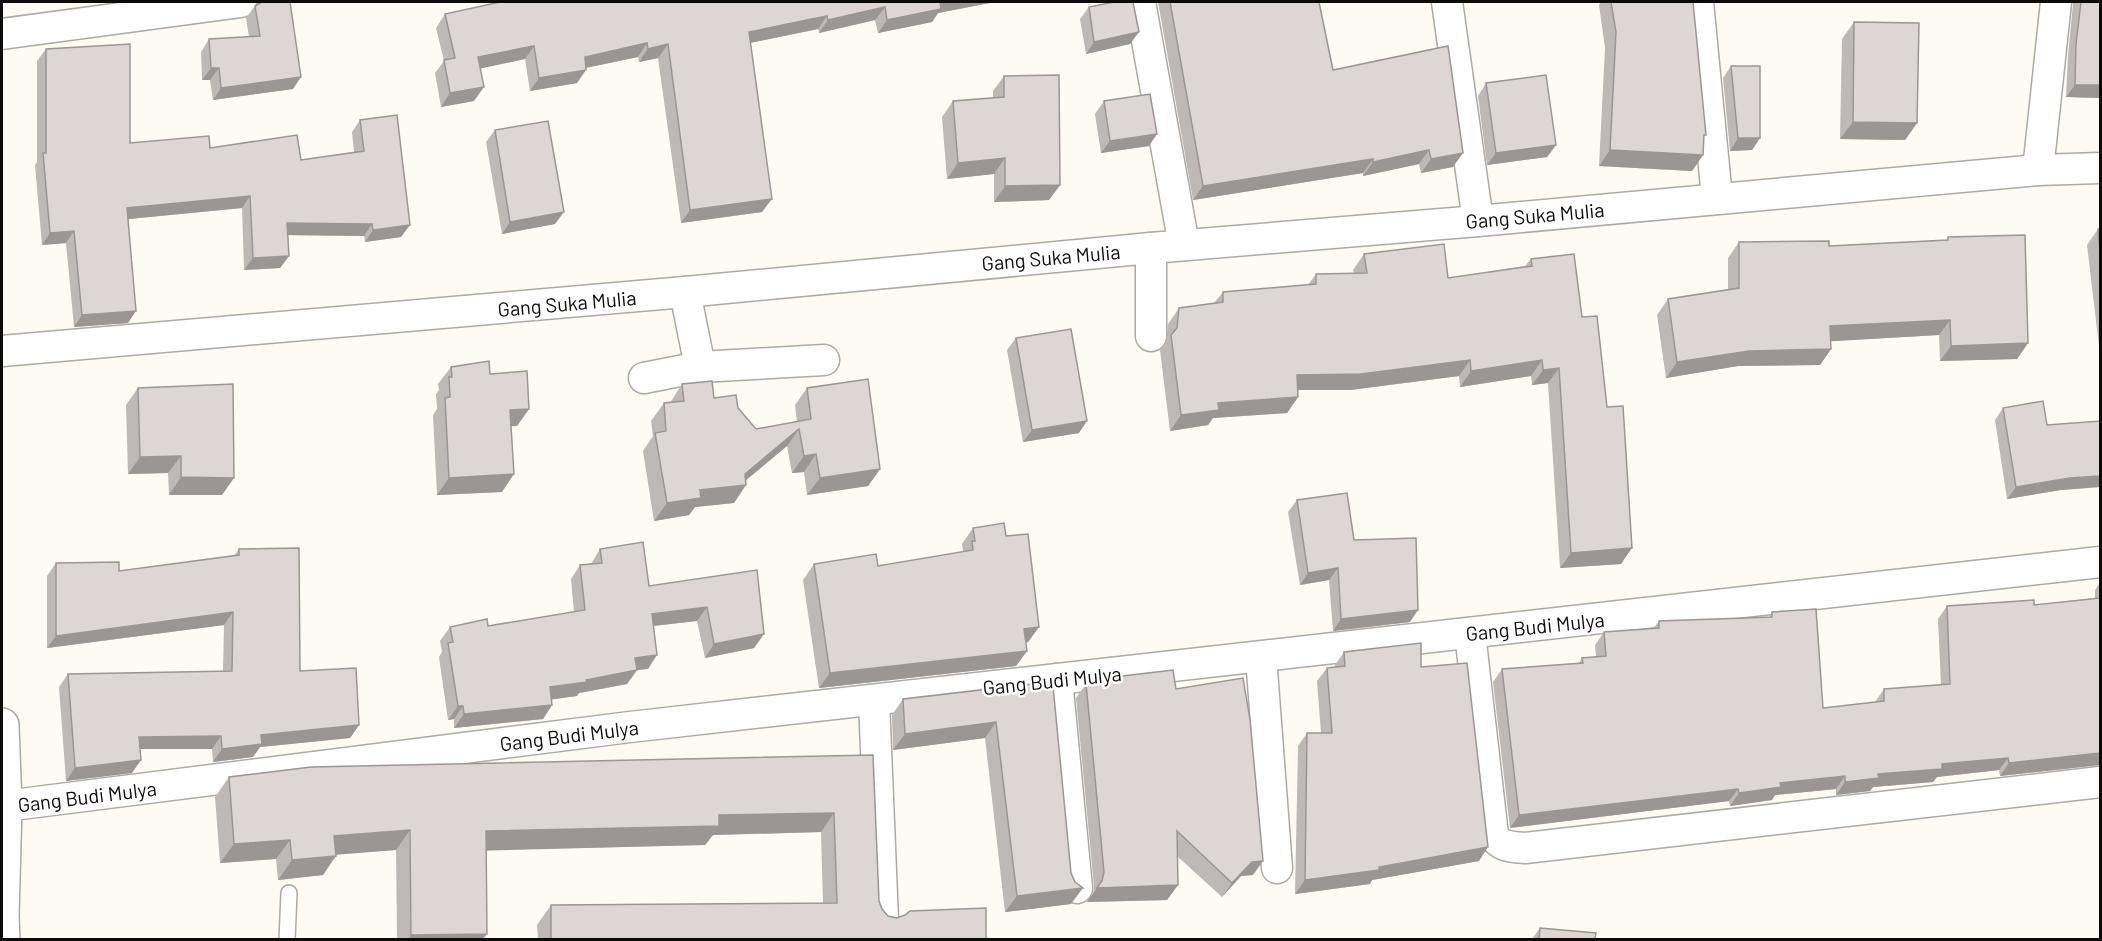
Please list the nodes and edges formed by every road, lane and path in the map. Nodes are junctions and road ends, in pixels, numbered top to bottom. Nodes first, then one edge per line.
1 (241, 2) edge
2 (1140, 2) edge
3 (1447, 2) edge
4 (1698, 2) edge
5 (2056, 2) edge
6 (2, 34) edge
7 (2100, 168) edge
8 (2038, 170) junction
9 (1717, 198) junction
10 (1478, 221) junction
11 (1184, 245) junction
12 (1151, 248) junction
13 (685, 292) junction
14 (1151, 336) dead end
15 (2, 351) edge
16 (824, 360) dead end
17 (700, 367) junction
18 (644, 378) dead end
19 (2100, 562) edge
20 (1470, 633) junction
21 (1261, 657) junction
22 (1057, 679) junction
23 (874, 700) junction
24 (2, 725) edge
25 (2100, 782) edge
26 (5, 806) junction
27 (1276, 868) dead end
28 (1077, 888) edge
29 (289, 893) dead end
30 (2, 917) edge
31 (883, 920) edge
32 (3, 939) edge
33 (287, 939) edge

1 - 6 street
2 - 11 street
3 - 10 street
4 - 9 street
5 - 8 street
7 - 8 street, Gang Suka Mulia
8 - 9 street, Gang Suka Mulia
9 - 10 street, Gang Suka Mulia
10 - 11 street, Gang Suka Mulia
11 - 12 street, Gang Suka Mulia
12 - 13 street, Gang Suka Mulia
12 - 14 street
13 - 15 street, Gang Suka Mulia
13 - 17 street
16 - 17 street
17 - 18 street
19 - 20 street, Gang Budi Mulya
20 - 21 street, Gang Budi Mulya
20 - 25 street
21 - 22 street, Gang Budi Mulya
21 - 27 street
22 - 23 street, Gang Budi Mulya
22 - 28 street
23 - 26 street, Gang Budi Mulya
23 - 31 street
24 - 26 street
26 - 30 street
29 - 33 lane
30 - 32 street

